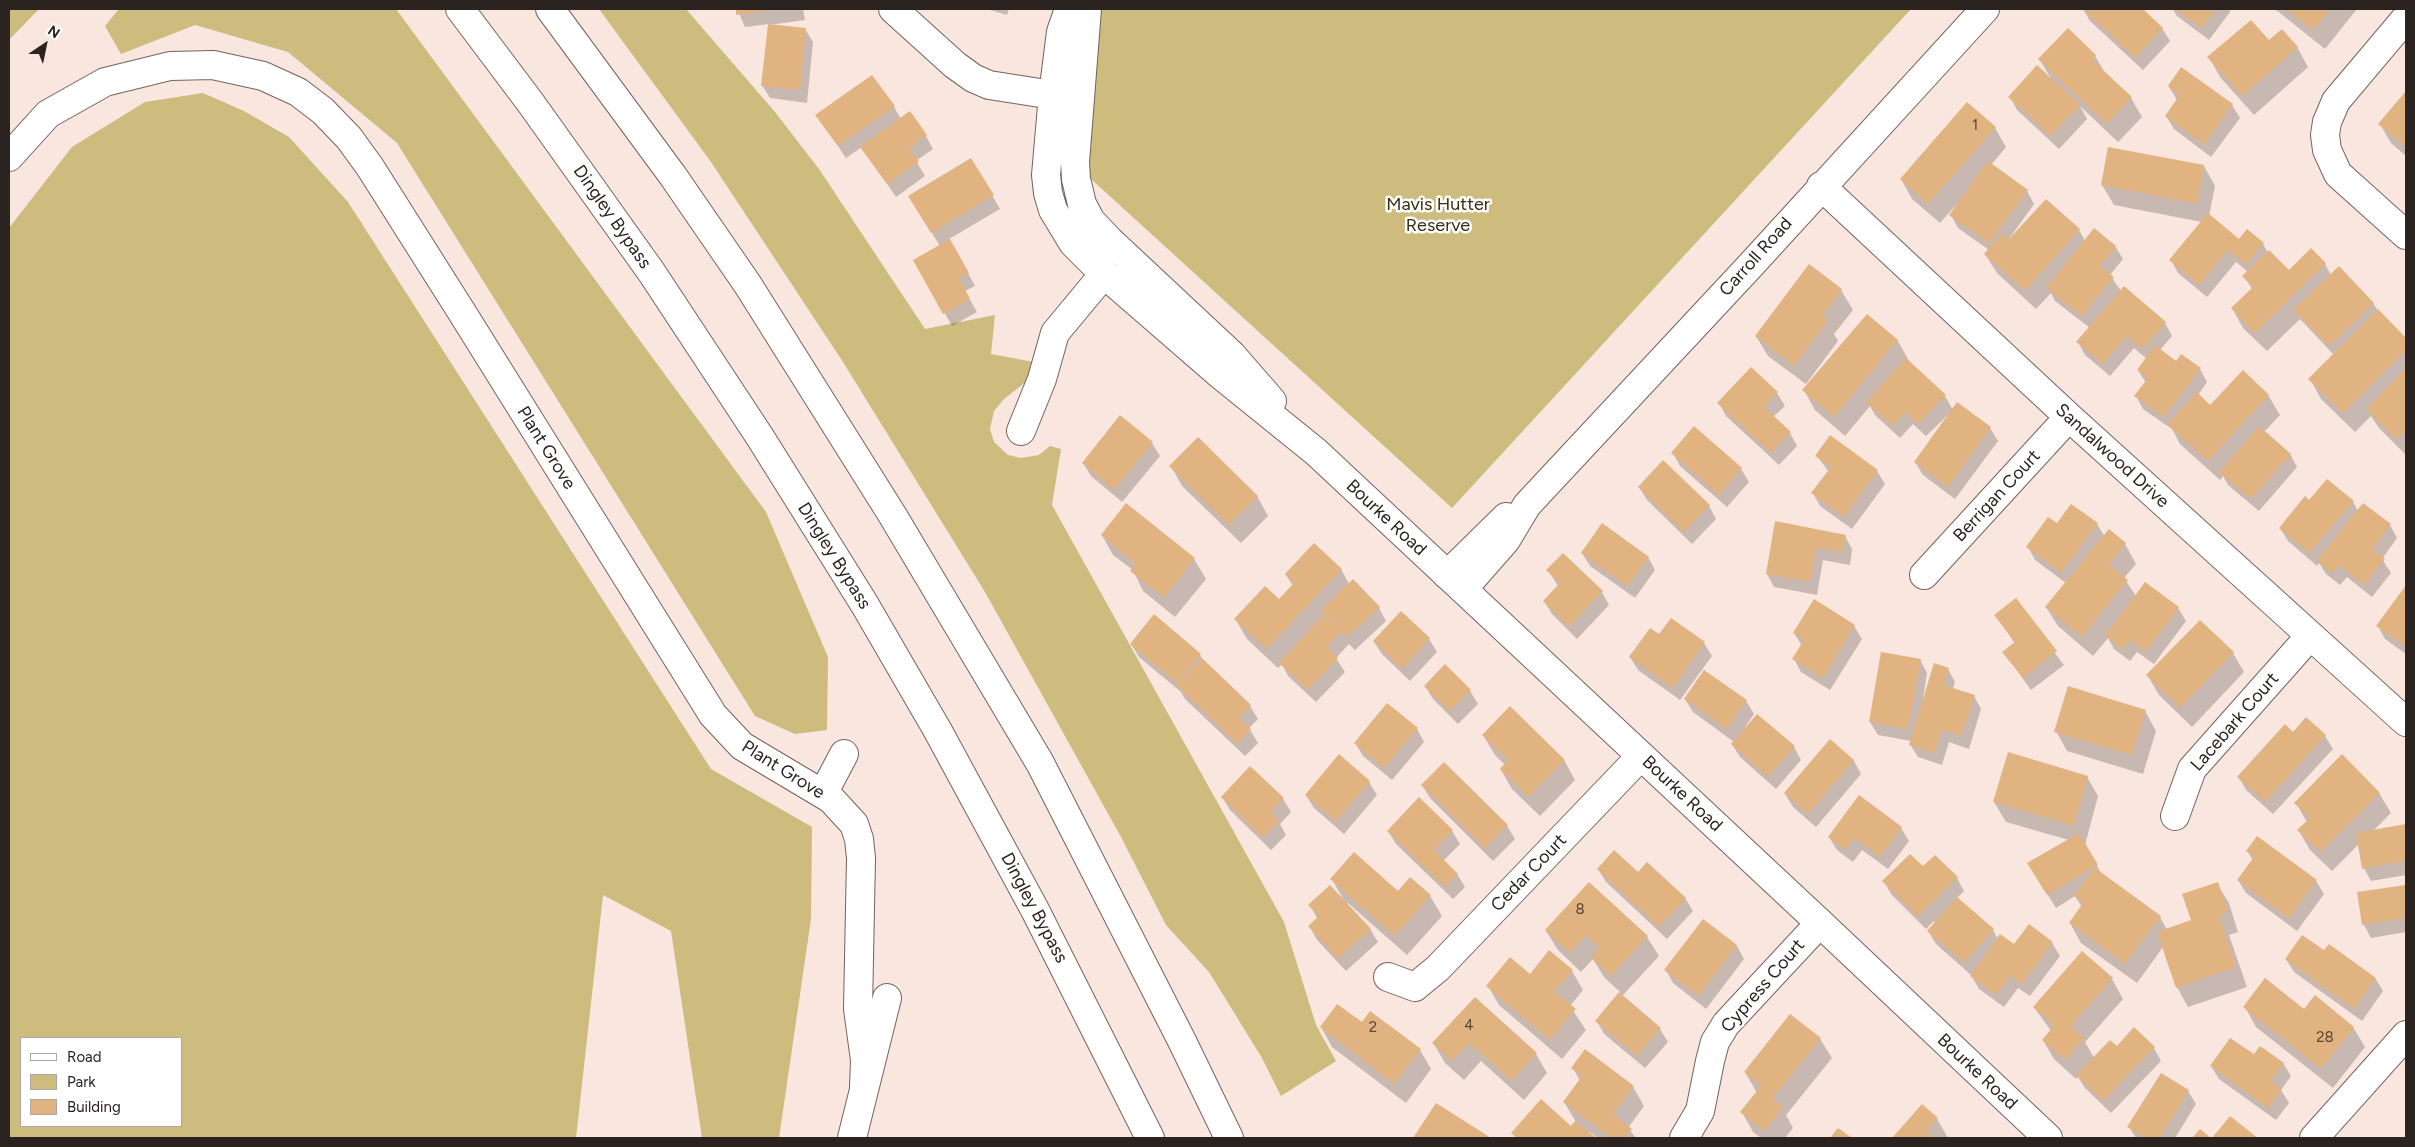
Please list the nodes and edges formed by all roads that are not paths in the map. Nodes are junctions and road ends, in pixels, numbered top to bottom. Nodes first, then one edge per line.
1 (460, 9) edge
2 (550, 9) edge
3 (893, 9) edge
4 (1069, 9) edge
5 (1087, 9) edge
6 (1985, 9) edge
7 (2406, 18) edge
8 (1053, 95) junction
9 (1082, 99) junction
10 (9, 157) edge
11 (1822, 186) junction
12 (1077, 188) junction
13 (1048, 193) junction
14 (2406, 235) edge
15 (1122, 253) junction
16 (1104, 274) junction
17 (2069, 417) junction
18 (1021, 431) dead end
19 (1316, 452) junction
20 (1924, 575) dead end
21 (1455, 582) junction
22 (2310, 636) junction
23 (2406, 722) edge
24 (844, 754) dead end
25 (1641, 756) junction
26 (823, 794) junction
27 (2175, 816) dead end
28 (1820, 923) junction
29 (1388, 977) dead end
30 (887, 998) dead end
31 (2406, 1034) edge
32 (864, 1087) junction
33 (852, 1138) edge
34 (1150, 1138) edge
35 (1228, 1138) edge
36 (1684, 1138) edge
37 (2048, 1138) edge
38 (2314, 1138) edge

1 - 34 main road, Dingley Bypass
2 - 35 main road
3 - 8 main road
4 - 8 main road, Bourke Road
5 - 9 main road, Bourke Road
6 - 11 main road, Carroll Road
7 - 14 main road
8 - 9 main road
8 - 13 main road, Bourke Road
9 - 12 main road, Bourke Road
10 - 26 main road, Plant Grove
11 - 17 main road, Sandalwood Drive
11 - 21 main road, Carroll Road
12 - 13 main road
12 - 15 main road, Bourke Road
13 - 16 main road, Bourke Road
15 - 16 main road
15 - 19 main road, Bourke Road
16 - 18 main road
16 - 19 main road, Bourke Road
17 - 20 main road, Berrigan Court
17 - 22 main road, Sandalwood Drive
19 - 21 main road, Bourke Road
21 - 25 main road, Bourke Road
22 - 23 main road, Sandalwood Drive
22 - 27 main road, Lacebark Court
24 - 26 main road
25 - 28 main road, Bourke Road
25 - 29 main road, Cedar Court
26 - 32 main road, Plant Grove
28 - 36 main road, Cypress Court
28 - 37 main road, Bourke Road
30 - 32 main road, Plant Grove
31 - 38 main road
32 - 33 main road, Plant Grove

